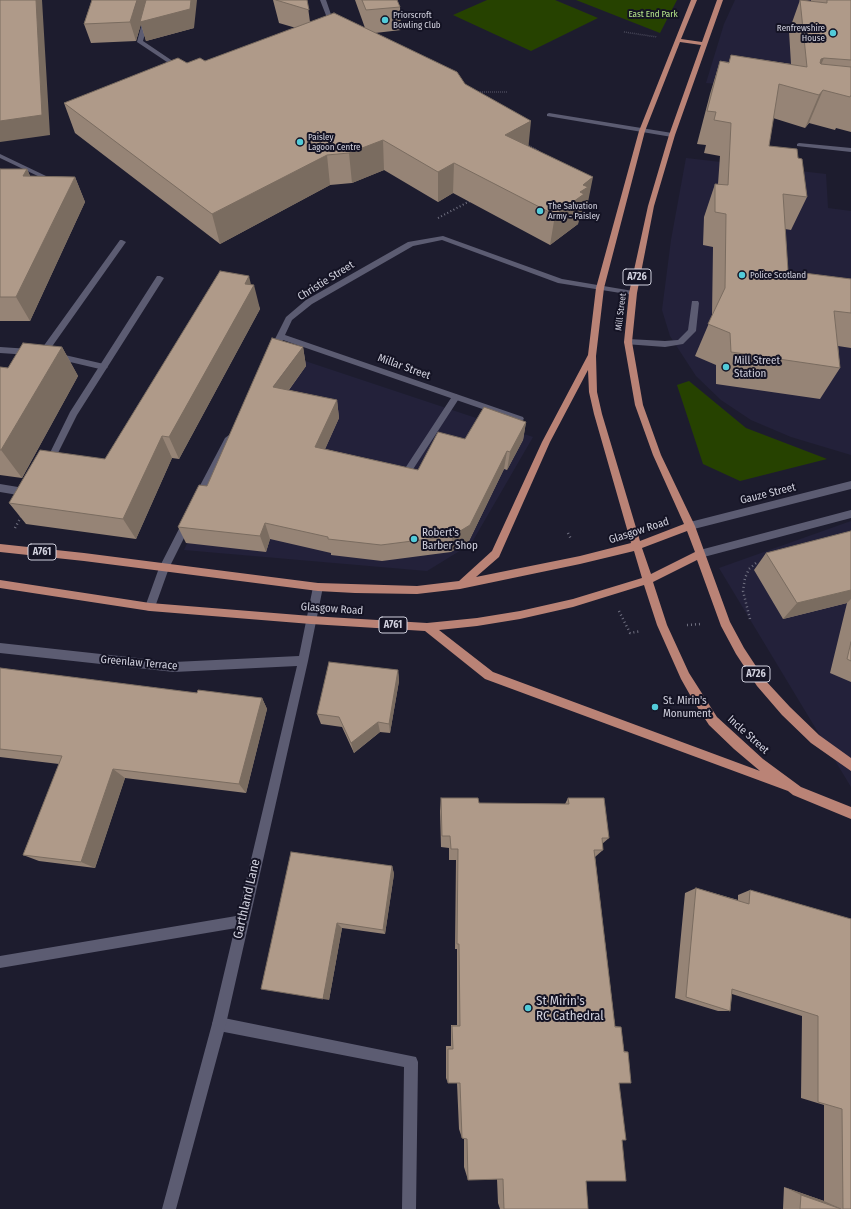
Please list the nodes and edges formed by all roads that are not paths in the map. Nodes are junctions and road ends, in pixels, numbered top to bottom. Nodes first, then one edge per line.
1 (151, 0) edge
2 (323, 0) edge
3 (694, 0) edge
4 (720, 0) edge
5 (336, 31) edge
6 (677, 40) junction
7 (705, 44) junction
8 (188, 73) edge
9 (549, 115) dead end
10 (642, 131) junction
11 (672, 135) junction
12 (799, 145) dead end
13 (851, 150) edge
14 (0, 156) edge
15 (44, 176) edge
16 (122, 242) dead end
17 (160, 278) dead end
18 (600, 288) junction
19 (633, 293) junction
20 (695, 303) dead end
21 (280, 336) junction
22 (628, 342) junction
23 (0, 350) edge
24 (43, 354) junction
25 (592, 356) junction
26 (270, 357) edge
27 (104, 367) junction
28 (456, 397) junction
29 (520, 419) edge
30 (234, 427) edge
31 (44, 473) edge
32 (405, 475) edge
33 (851, 486) edge
34 (0, 488) edge
35 (35, 490) edge
36 (851, 514) edge
37 (690, 526) junction
38 (637, 546) junction
39 (2, 548) edge
40 (700, 554) junction
41 (164, 568) junction
42 (648, 580) junction
43 (0, 584) edge
44 (460, 585) junction
45 (318, 587) junction
46 (150, 606) junction
47 (311, 620) junction
48 (427, 627) junction
49 (0, 648) edge
50 (303, 661) junction
51 (851, 765) edge
52 (797, 791) junction
53 (851, 813) edge
54 (242, 921) junction
55 (0, 962) edge
56 (219, 1024) junction
57 (169, 1209) edge
58 (409, 1209) edge

1 - 8 street
2 - 5 street
3 - 6 main road
4 - 7 main road, Mill Street / A726
6 - 7 main road
6 - 10 main road
7 - 11 main road, Mill Street / A726
9 - 10 street
10 - 11 street
10 - 18 main road
11 - 19 main road, Mill Street / A726
12 - 13 street
14 - 15 street
16 - 24 street
17 - 27 street
18 - 19 street
18 - 21 street, Christie Street
18 - 25 main road
19 - 22 main road, Mill Street / A726
20 - 22 street
21 - 26 street, Christie Street
21 - 28 street, Millar Street
22 - 37 main road, Mill Street / A726
23 - 24 street
24 - 27 street
25 - 38 main road
25 - 44 main road
27 - 31 street
28 - 29 street, Millar Street
28 - 32 street
30 - 41 street
33 - 37 street, Gauze Street
34 - 35 street
36 - 40 street
37 - 38 main road, Glasgow Road / A761
37 - 40 main road, Mill Street / A726
38 - 42 main road, Incle Street
38 - 44 main road, Glasgow Road / A761
39 - 41 main road, Glasgow Road / A761
40 - 42 main road, Glasgow Road / A761
40 - 51 main road, A726
41 - 45 main road, Glasgow Road / A761
41 - 46 street
42 - 48 main road, Glasgow Road / A761
42 - 52 main road, Incle Street
43 - 46 main road, Glasgow Road / A761
44 - 45 main road, Glasgow Road / A761
45 - 47 street, Garthland Lane
46 - 47 main road, Glasgow Road / A761
47 - 48 main road, Glasgow Road / A761
47 - 50 street, Garthland Lane
48 - 52 main road
49 - 50 street, Greenlaw Terrace
50 - 54 street, Garthland Lane
52 - 53 main road, Incle Street
54 - 55 street
54 - 56 street, Garthland Lane
56 - 57 street, Garthland Lane
56 - 58 street

